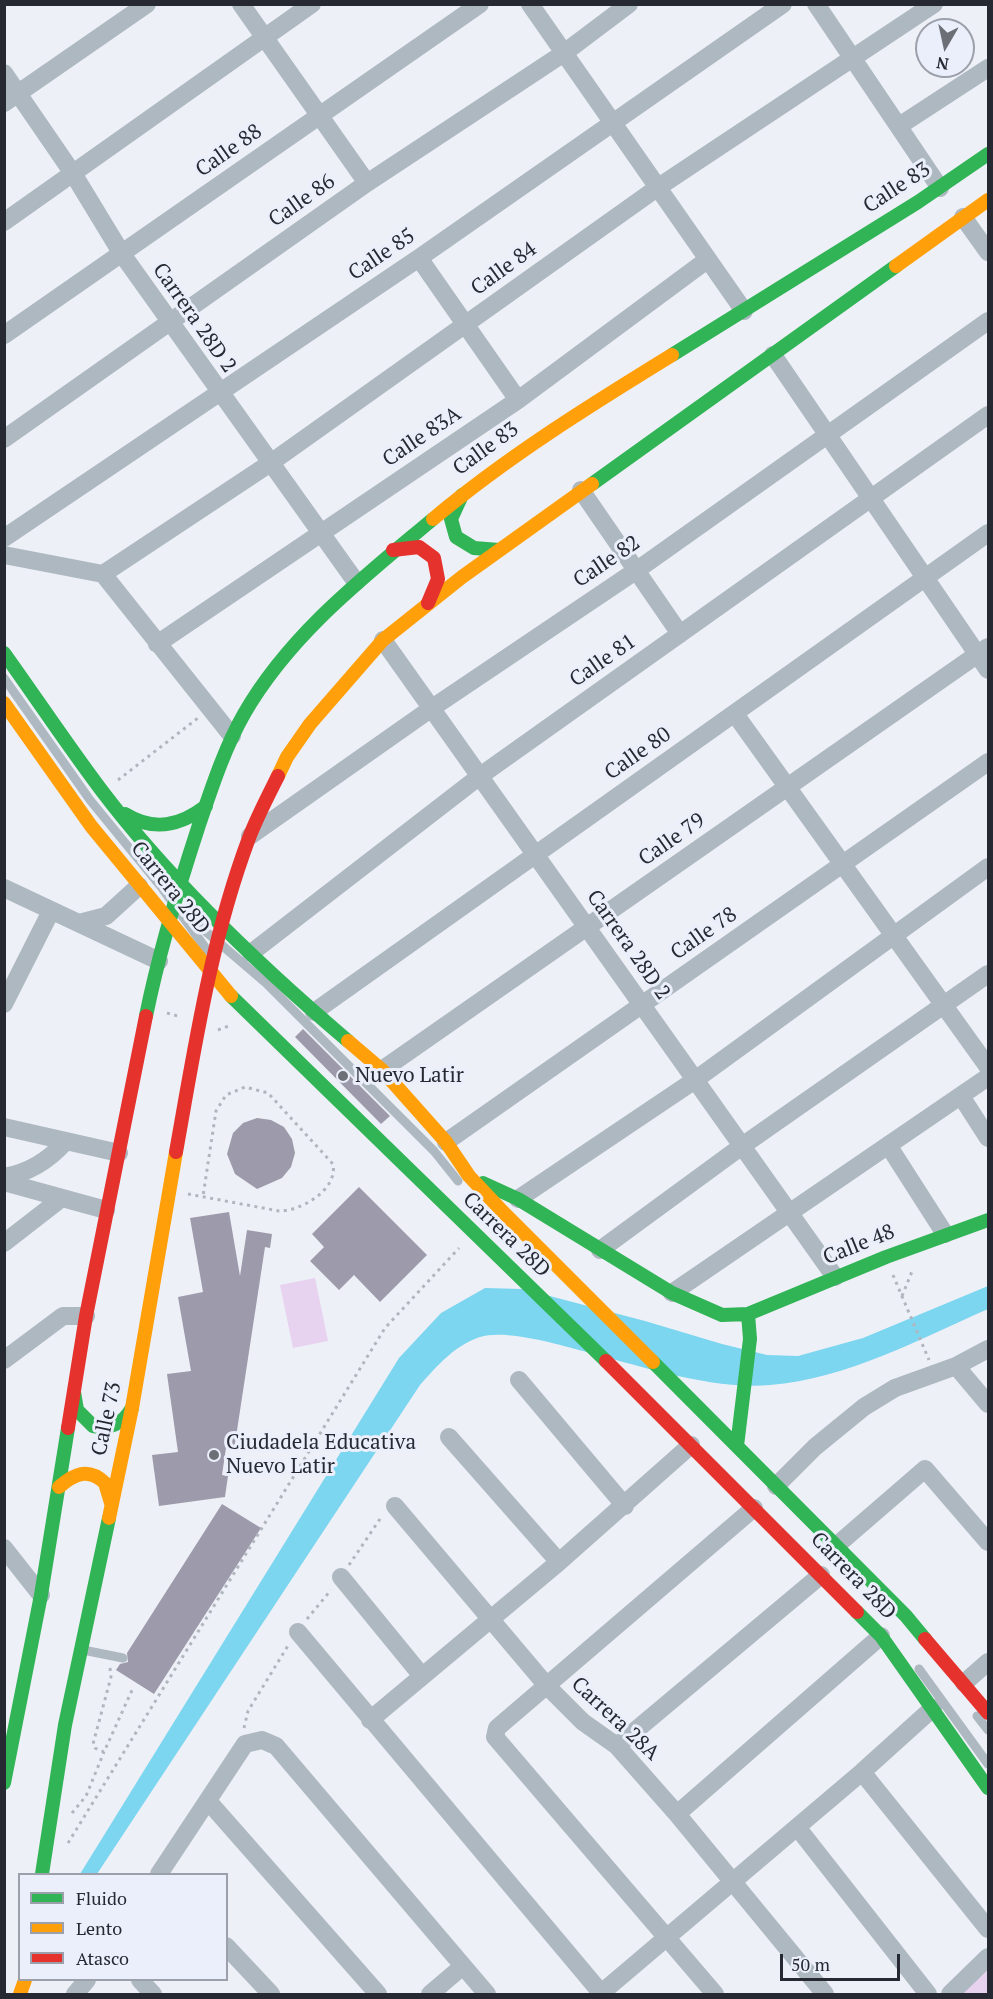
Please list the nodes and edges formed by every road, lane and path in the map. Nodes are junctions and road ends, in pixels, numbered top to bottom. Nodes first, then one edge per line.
1 (147, 4) edge
2 (241, 4) edge
3 (312, 4) edge
4 (480, 4) edge
5 (530, 4) edge
6 (629, 4) edge
7 (783, 4) edge
8 (816, 4) edge
9 (934, 4) edge
10 (265, 38) junction
11 (564, 53) junction
12 (854, 60) junction
13 (988, 68) edge
14 (4, 73) edge
15 (11, 98) edge
16 (318, 115) junction
17 (610, 122) junction
18 (899, 126) junction
19 (988, 154) edge
20 (74, 175) junction
21 (367, 183) junction
22 (657, 188) junction
23 (940, 188) junction
24 (988, 200) edge
25 (963, 217) junction
26 (4, 222) edge
27 (988, 252) edge
28 (122, 254) junction
29 (419, 258) junction
30 (707, 260) junction
31 (744, 311) junction
32 (988, 321) edge
33 (168, 322) junction
34 (466, 324) junction
35 (4, 335) edge
36 (773, 355) junction
37 (219, 393) junction
38 (518, 400) junction
39 (988, 415) edge
40 (828, 435) junction
41 (4, 439) edge
42 (269, 464) junction
43 (581, 490) junction
44 (464, 493) junction
45 (871, 498) junction
46 (320, 532) junction
47 (988, 533) edge
48 (4, 538) edge
49 (393, 550) junction
50 (499, 550) junction
51 (4, 555) edge
52 (636, 570) junction
53 (103, 574) junction
54 (926, 579) junction
55 (356, 582) junction
56 (426, 606) junction
57 (680, 634) junction
58 (383, 640) junction
59 (157, 644) junction
60 (983, 651) edge
61 (4, 653) edge
62 (988, 670) edge
63 (4, 678) edge
64 (4, 703) edge
65 (432, 708) junction
66 (209, 710) junction
67 (735, 714) junction
68 (232, 736) junction
69 (988, 762) edge
70 (480, 776) junction
71 (789, 786) junction
72 (103, 792) junction
73 (116, 806) junction
74 (206, 806) junction
75 (249, 837) junction
76 (535, 854) junction
77 (844, 864) junction
78 (988, 867) edge
79 (180, 883) junction
80 (139, 886) junction
81 (4, 888) edge
82 (174, 904) junction
83 (51, 911) junction
84 (78, 923) junction
85 (169, 924) junction
86 (221, 925) junction
87 (587, 927) junction
88 (896, 934) junction
89 (217, 940) junction
90 (251, 953) junction
91 (213, 958) junction
92 (159, 962) junction
93 (209, 972) junction
94 (988, 974) edge
95 (228, 975) dead end
96 (243, 992) dead end
97 (4, 1004) edge
98 (642, 1005) junction
99 (944, 1006) junction
100 (314, 1012) junction
101 (988, 1067) edge
102 (382, 1070) junction
103 (988, 1077) edge
104 (695, 1080) junction
105 (961, 1096) junction
106 (4, 1127) edge
107 (988, 1137) edge
108 (65, 1142) junction
109 (446, 1142) junction
110 (888, 1145) junction
111 (742, 1146) junction
112 (119, 1153) junction
113 (4, 1177) edge
114 (4, 1182) edge
115 (467, 1183) junction
116 (184, 1193) dead end
117 (203, 1196) junction
118 (62, 1198) junction
119 (518, 1199) junction
120 (106, 1210) junction
121 (790, 1213) junction
122 (988, 1220) edge
123 (945, 1234) junction
124 (474, 1235) junction
125 (4, 1243) edge
126 (600, 1250) junction
127 (886, 1257) junction
128 (835, 1277) junction
129 (672, 1293) junction
130 (748, 1314) junction
131 (86, 1316) junction
132 (924, 1346) dead end
133 (988, 1348) edge
134 (4, 1360) edge
135 (956, 1366) junction
136 (519, 1380) dead end
137 (74, 1385) junction
138 (649, 1395) junction
139 (988, 1404) edge
140 (132, 1408) junction
141 (449, 1437) dead end
142 (692, 1445) junction
143 (737, 1446) junction
144 (745, 1485) dead end
145 (776, 1486) junction
146 (59, 1487) junction
147 (111, 1503) junction
148 (395, 1506) dead end
149 (625, 1506) junction
150 (754, 1508) junction
151 (777, 1517) dead end
152 (988, 1542) edge
153 (836, 1546) junction
154 (4, 1548) edge
155 (559, 1562) junction
156 (827, 1571) junction
157 (341, 1577) dead end
158 (849, 1589) dead end
159 (40, 1595) junction
160 (491, 1618) junction
161 (905, 1631) dead end
162 (298, 1632) dead end
163 (888, 1637) junction
164 (81, 1650) junction
165 (909, 1656) dead end
166 (123, 1658) dead end
167 (988, 1662) edge
168 (107, 1665) dead end
169 (422, 1676) junction
170 (964, 1683) junction
171 (548, 1686) junction
172 (133, 1688) dead end
173 (4, 1701) edge
174 (933, 1708) junction
175 (988, 1713) edge
176 (17, 1717) junction
177 (370, 1720) junction
178 (988, 1731) edge
179 (617, 1746) junction
180 (104, 1752) junction
181 (988, 1764) edge
182 (862, 1772) junction
183 (4, 1783) edge
184 (988, 1788) edge
185 (208, 1801) junction
186 (72, 1814) dead end
187 (677, 1814) junction
188 (797, 1827) junction
189 (64, 1851) dead end
190 (42, 1873) edge
191 (162, 1873) edge
192 (731, 1882) junction
193 (988, 1929) edge
194 (668, 1936) junction
195 (228, 1948) edge
196 (988, 1958) edge
197 (463, 1966) junction
198 (86, 1981) edge
199 (141, 1981) edge
200 (601, 1994) edge
201 (75, 1995) edge
202 (153, 1995) edge
203 (271, 1995) edge
204 (378, 1995) edge
205 (430, 1995) edge
206 (487, 1995) edge
207 (715, 1995) edge
208 (825, 1995) edge
209 (928, 1995) edge
210 (950, 1995) edge

1 - 15 street
2 - 10 street
3 - 10 street
4 - 16 street, Calle 88
5 - 11 street
6 - 11 street, Calle 86
7 - 17 street, Calle 85
8 - 12 street
9 - 12 street, Calle 84
10 - 16 street
10 - 20 street
11 - 17 street
11 - 21 street, Calle 86
12 - 18 street
12 - 22 street, Calle 84
13 - 18 street
14 - 15 street, Carrera 28D 2
15 - 20 street, Carrera 28D 2
16 - 21 street
16 - 28 street, Calle 88
17 - 22 street
17 - 29 street, Calle 85
18 - 23 street
19 - 23 main road, Calle 83
20 - 26 street
20 - 28 street, Carrera 28D 2
21 - 33 street, Calle 86
22 - 30 street
22 - 34 street, Calle 84
23 - 31 main road, Calle 83
24 - 25 main road
25 - 27 street
25 - 36 main road
28 - 33 street, Carrera 28D 2
28 - 35 street, Calle 88
29 - 34 street
29 - 37 street, Calle 85
30 - 31 street
30 - 38 street, Calle 83A
31 - 44 main road, Calle 83
32 - 40 street, Calle 82
33 - 37 street, Carrera 28D 2
33 - 41 street, Calle 86
34 - 38 street
34 - 42 street, Calle 84
36 - 40 street
36 - 43 main road
37 - 42 street, Carrera 28D 2
37 - 48 street, Calle 85
38 - 46 street, Calle 83A
39 - 45 street, Calle 81
40 - 45 street
40 - 52 street, Calle 82
42 - 46 street, Carrera 28D 2
42 - 53 street, Calle 84
43 - 50 main road
43 - 52 street
44 - 49 main road, Calle 83
44 - 50 main road
45 - 54 street
45 - 57 street, Calle 81
46 - 55 street, Carrera 28D 2
46 - 59 street, Calle 83A
47 - 54 street, Calle 80
49 - 55 main road, Calle 83
49 - 56 main road
50 - 56 main road
51 - 53 street
52 - 57 street
52 - 65 street, Calle 82
53 - 59 street
54 - 60 street
54 - 67 street, Calle 80
55 - 68 main road, Calle 83
56 - 58 main road
57 - 70 street, Calle 81
58 - 65 street, Carrera 28D 2
58 - 75 main road
59 - 66 street
60 - 62 street
60 - 71 street, Calle 79
61 - 72 main road, Carrera 28D
63 - 82 lane
64 - 80 main road, Carrera 28D
65 - 70 street, Carrera 28D 2
65 - 75 street, Calle 82
66 - 68 street
66 - 72 path
67 - 71 street
67 - 76 street, Calle 80
68 - 74 main road, Calle 83
69 - 77 street, Calle 78
70 - 76 street, Carrera 28D 2
70 - 90 street, Calle 81
71 - 77 street
71 - 87 street, Calle 79
72 - 73 main road, Carrera 28D
73 - 74 main road
73 - 79 main road, Carrera 28D
74 - 79 main road, Calle 83
75 - 86 main road
76 - 87 street, Carrera 28D 2
76 - 100 street, Calle 80
77 - 88 street
77 - 98 street, Calle 78
78 - 88 street
79 - 82 main road, Calle 83
79 - 86 main road, Carrera 28D
80 - 84 street
80 - 85 main road, Carrera 28D
81 - 83 street
82 - 85 main road, Calle 83
82 - 89 lane
82 - 91 lane
83 - 84 street
83 - 97 street
84 - 92 street
85 - 92 main road, Calle 73
85 - 93 main road, Carrera 28D
86 - 89 main road
86 - 90 main road, Carrera 28D
87 - 98 street, Carrera 28D 2
87 - 102 street, Calle 79
88 - 99 street
88 - 104 street
89 - 91 main road
89 - 115 lane
90 - 100 main road, Carrera 28D
91 - 93 main road
91 - 95 lane
92 - 112 main road, Calle 73
93 - 124 main road, Carrera 28D
93 - 140 main road, Calle 73
94 - 99 street
96 - 138 lane
98 - 104 street, Carrera 28D 2
98 - 109 street, Calle 78
99 - 101 street
99 - 111 street
100 - 102 main road, Carrera 28D
102 - 109 main road, Carrera 28D
103 - 105 street
104 - 111 street, Carrera 28D 2
104 - 119 street
105 - 107 street
105 - 110 street
106 - 108 street
108 - 112 street
108 - 113 street
109 - 115 main road, Carrera 28D
110 - 121 street
110 - 123 street
111 - 121 street, Carrera 28D 2
111 - 126 street
112 - 120 main road, Calle 73
114 - 118 street
115 - 119 main road, Carrera 28D
115 - 143 main road, Carrera 28D
116 - 117 path
117 - 117 path
118 - 120 street
118 - 125 street
119 - 126 main road, Carrera 28D
120 - 131 main road, Calle 73
121 - 128 street, Carrera 28D 2
121 - 129 street
122 - 123 main road, Calle 48
123 - 127 main road, Calle 48
124 - 138 main road, Carrera 28D
124 - 189 path
126 - 129 main road, Carrera 28D
127 - 128 main road, Calle 48
127 - 132 path
128 - 130 main road, Calle 48
129 - 130 main road, Carrera 28D
130 - 143 main road
131 - 134 street
131 - 137 main road, Calle 73
133 - 135 street
135 - 139 street
135 - 145 street
136 - 149 street
137 - 140 main road
137 - 146 main road, Calle 73
138 - 142 main road, Carrera 28D
140 - 147 main road, Calle 73
141 - 155 street
142 - 149 street
142 - 150 main road, Carrera 28D
143 - 145 main road, Carrera 28D
144 - 151 lane
145 - 153 main road, Carrera 28D
146 - 147 main road
146 - 159 main road, Calle 73
147 - 164 main road, Calle 73
148 - 160 street, Carrera 28A
149 - 155 street
150 - 156 main road, Carrera 28D
150 - 171 street
152 - 153 street
153 - 170 main road, Carrera 28D
154 - 159 street
155 - 160 street
156 - 163 main road, Carrera 28D
156 - 179 street
157 - 169 street
158 - 163 lane
159 - 176 main road, Calle 73
160 - 169 street
160 - 171 street, Carrera 28A
161 - 178 lane
162 - 177 street
163 - 174 main road, Carrera 28D
163 - 187 street
164 - 166 lane
164 - 190 main road, Calle 73
165 - 181 lane
167 - 170 street
168 - 180 path
169 - 177 street
170 - 175 main road, Carrera 28D
171 - 179 street, Carrera 28A
171 - 194 street
172 - 180 path
173 - 176 main road
174 - 182 street
174 - 184 main road, Carrera 28D
176 - 183 main road, Calle 73
177 - 200 street
179 - 187 street, Carrera 28A
180 - 186 path
182 - 188 street
182 - 193 street
185 - 191 street
185 - 197 street
185 - 204 street
187 - 192 street, Carrera 28A
188 - 192 street
188 - 209 street
192 - 194 street
192 - 208 street, Carrera 28A
194 - 200 street
194 - 207 street
195 - 203 street
196 - 210 street
197 - 205 street
197 - 206 street
198 - 201 street
199 - 202 street

